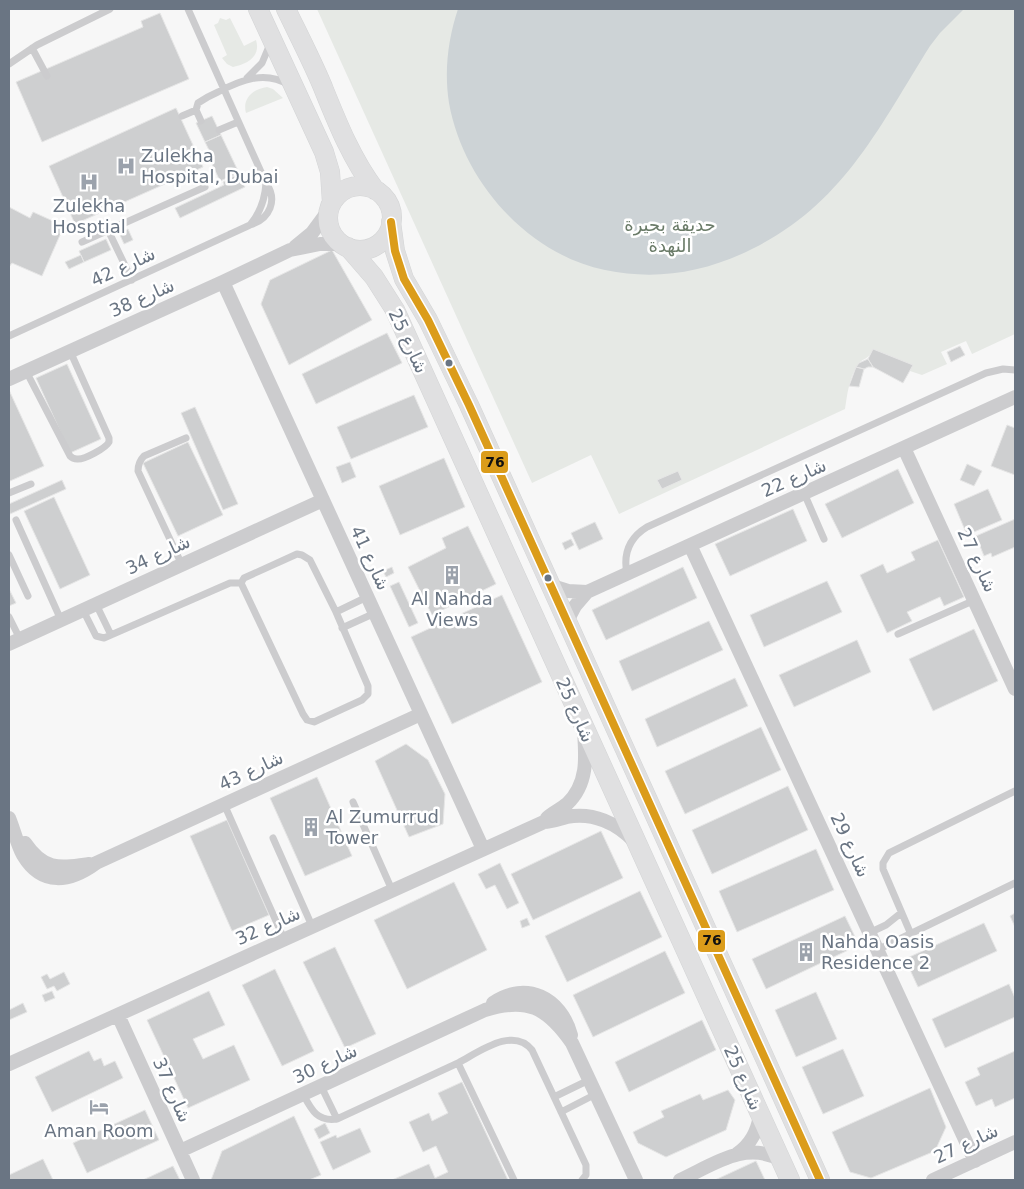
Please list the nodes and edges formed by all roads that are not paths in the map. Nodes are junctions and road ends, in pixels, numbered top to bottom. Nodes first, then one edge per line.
1 (110, 9) edge
2 (258, 9) edge
3 (286, 9) edge
4 (187, 10) edge
5 (272, 39) junction
6 (32, 48) junction
7 (9, 64) edge
8 (47, 76) dead end
9 (245, 80) junction
10 (294, 87) junction
11 (224, 89) junction
12 (196, 110) junction
13 (182, 116) dead end
14 (201, 121) dead end
15 (238, 122) junction
16 (219, 130) dead end
17 (205, 187) dead end
18 (375, 190) junction
19 (330, 206) junction
20 (391, 222) junction
21 (108, 230) junction
22 (82, 242) dead end
23 (344, 246) junction
24 (290, 250) junction
25 (132, 280) junction
26 (223, 282) junction
27 (9, 336) edge
28 (72, 350) junction
29 (1015, 370) edge
30 (24, 372) junction
31 (85, 373) dead end
32 (9, 379) edge
33 (33, 394) dead end
34 (1015, 397) edge
35 (186, 438) dead end
36 (904, 448) junction
37 (31, 484) dead end
38 (9, 493) edge
39 (804, 493) junction
40 (323, 500) junction
41 (16, 520) dead end
42 (824, 539) dead end
43 (690, 545) junction
44 (9, 554) edge
45 (182, 565) junction
46 (11, 567) edge
47 (627, 574) junction
48 (241, 583) junction
49 (549, 586) junction
50 (588, 592) junction
51 (28, 596) dead end
52 (368, 597) junction
53 (975, 600) junction
54 (96, 604) junction
55 (83, 610) junction
56 (336, 612) junction
57 (375, 613) junction
58 (9, 617) edge
59 (61, 620) junction
60 (566, 623) junction
61 (342, 628) junction
62 (898, 634) dead end
63 (111, 635) junction
64 (14, 642) edge
65 (1012, 671) edge
66 (1015, 688) edge
67 (421, 714) junction
68 (584, 729) junction
69 (1015, 791) edge
70 (353, 802) dead end
71 (224, 804) junction
72 (544, 822) junction
73 (12, 825) edge
74 (274, 838) dead end
75 (636, 843) junction
76 (483, 849) junction
77 (1015, 883) edge
78 (392, 890) junction
79 (901, 913) junction
80 (312, 926) junction
81 (910, 932) junction
82 (870, 933) junction
83 (284, 939) junction
84 (877, 950) junction
85 (118, 1015) junction
86 (458, 1063) junction
87 (9, 1064) edge
88 (590, 1080) junction
89 (321, 1086) junction
90 (303, 1094) junction
91 (596, 1094) junction
92 (554, 1097) junction
93 (561, 1112) junction
94 (760, 1116) junction
95 (337, 1119) junction
96 (1015, 1142) edge
97 (180, 1151) junction
98 (737, 1154) junction
99 (781, 1160) junction
100 (975, 1161) junction
101 (193, 1180) edge
102 (514, 1180) edge
103 (582, 1180) edge
104 (636, 1180) edge
105 (680, 1180) edge
106 (790, 1180) edge
107 (820, 1180) edge
108 (933, 1180) edge

1 - 6 lane
2 - 5 street
3 - 18 street
4 - 11 lane, شارع 42
5 - 9 lane
5 - 10 street
6 - 7 lane
6 - 8 lane
9 - 10 lane
9 - 11 lane
10 - 19 street
11 - 12 lane
11 - 15 lane, شارع 42
12 - 13 lane
12 - 14 lane
15 - 16 lane
15 - 25 lane, شارع 42
17 - 21 lane
18 - 19 street
18 - 20 street
19 - 23 street
19 - 24 street, شارع 38
20 - 23 street
20 - 49 street, شارع 25
21 - 22 lane
21 - 25 lane
23 - 24 street, شارع 38
23 - 68 street, شارع 25
24 - 26 street, شارع 38
25 - 27 lane, شارع 42
26 - 28 street, شارع 38
26 - 40 street, شارع 41
28 - 30 street, شارع 38
28 - 30 lane
28 - 31 lane
29 - 47 lane
30 - 32 street, شارع 38
30 - 33 lane
34 - 36 street, شارع 22
35 - 45 lane
36 - 39 street, شارع 22
36 - 53 street, شارع 27
37 - 38 lane
39 - 42 lane
39 - 43 street, شارع 22
40 - 45 street, شارع 34
40 - 52 street, شارع 41
41 - 59 lane
43 - 47 street, شارع 22
43 - 82 street, شارع 29
44 - 46 lane
45 - 54 street, شارع 34
46 - 51 lane
47 - 50 street, شارع 22
48 - 56 lane
48 - 61 lane
48 - 63 lane
49 - 50 street, شارع 22
49 - 60 street, شارع 25
50 - 60 street, شارع 22
52 - 56 lane
52 - 57 street, شارع 41
53 - 62 lane
53 - 65 street, شارع 27
54 - 55 street, شارع 34
54 - 63 lane
55 - 59 street, شارع 34
55 - 63 lane
56 - 61 lane
57 - 61 lane
57 - 67 street, شارع 41
58 - 64 lane
59 - 64 street, شارع 34
60 - 107 street, شارع 25
65 - 66 street, شارع 27
67 - 71 street, شارع 43
67 - 76 street, شارع 41
68 - 72 street, شارع 32
68 - 75 street, شارع 25
69 - 79 lane
70 - 78 lane
71 - 73 street, شارع 43
71 - 83 lane
72 - 75 street, شارع 32
72 - 76 street, شارع 32
74 - 80 lane
75 - 94 street, شارع 25
76 - 78 street, شارع 32
77 - 81 lane
78 - 80 street, شارع 32
79 - 81 lane
79 - 82 lane
80 - 83 street, شارع 32
81 - 84 lane
82 - 84 street, شارع 29
83 - 85 street, شارع 32
84 - 100 street, شارع 29
85 - 87 street, شارع 32
85 - 97 street, شارع 37
86 - 92 lane
86 - 95 lane
86 - 102 lane
88 - 89 street, شارع 30
88 - 91 street, شارع 30
88 - 92 lane
89 - 90 street, شارع 30
89 - 95 lane
90 - 95 lane
90 - 97 street, شارع 30
91 - 93 lane
91 - 104 street, شارع 30
92 - 93 lane
93 - 103 lane
94 - 98 street
94 - 99 street, شارع 25
96 - 100 street, شارع 27
97 - 101 street, شارع 37
98 - 99 street
98 - 105 street
99 - 106 street, شارع 25
100 - 108 street, شارع 27

